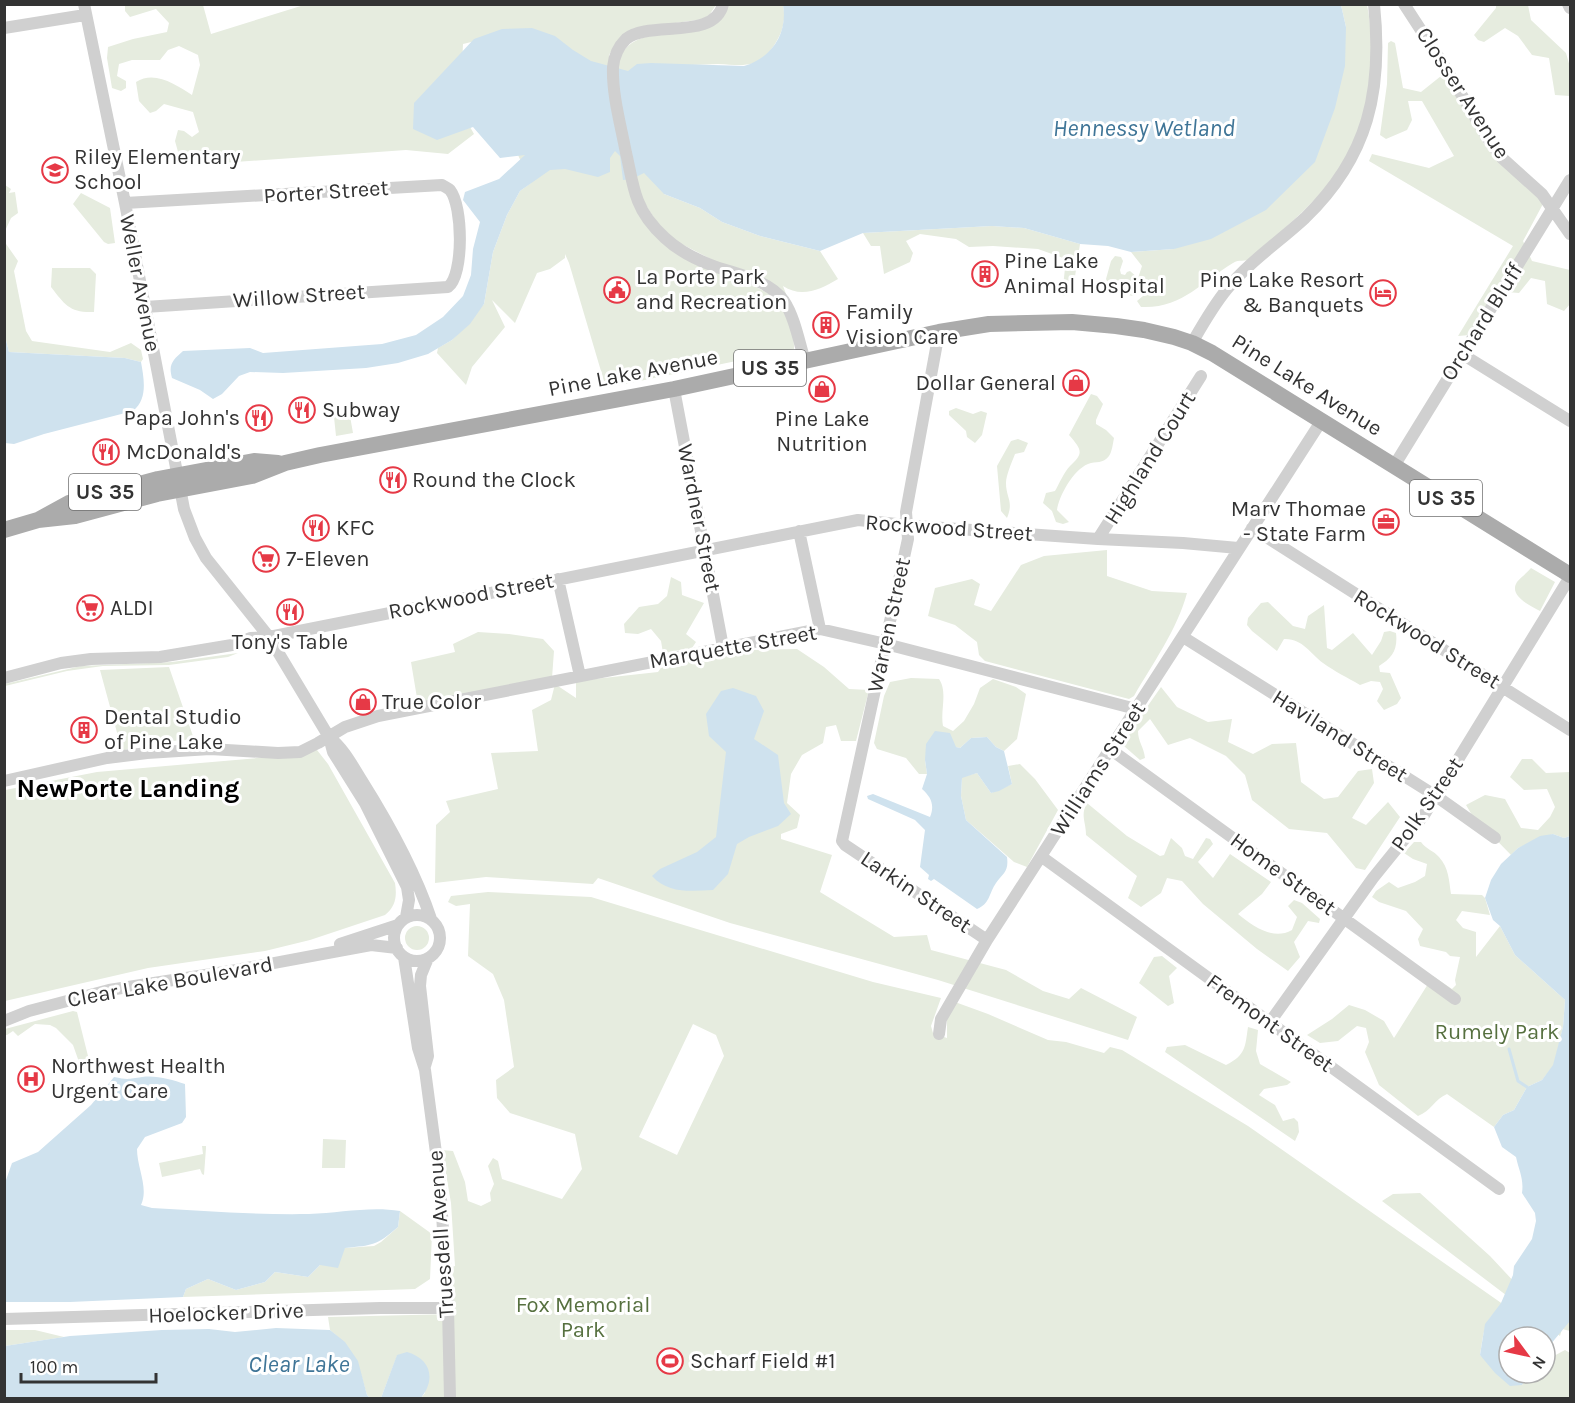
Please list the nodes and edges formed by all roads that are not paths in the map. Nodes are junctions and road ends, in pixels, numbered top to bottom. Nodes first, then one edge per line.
1 (723, 4) edge
2 (1374, 4) edge
3 (1404, 4) edge
4 (1568, 4) edge
5 (1570, 8) edge
6 (85, 10) edge
7 (4, 28) edge
8 (1570, 180) edge
9 (125, 203) junction
10 (1551, 209) junction
11 (1570, 234) edge
12 (452, 285) joint
13 (145, 307) junction
14 (939, 332) junction
15 (1192, 343) junction
16 (1462, 354) junction
17 (805, 361) junction
18 (1201, 376) dead end
19 (674, 389) junction
20 (1322, 420) junction
21 (1570, 422) edge
22 (1394, 465) junction
23 (178, 483) junction
24 (908, 524) junction
25 (1252, 528) junction
26 (4, 530) edge
27 (799, 531) junction
28 (1098, 539) junction
29 (1238, 548) junction
30 (705, 550) junction
31 (1570, 576) edge
32 (558, 579) junction
33 (820, 629) junction
34 (1183, 636) junction
35 (269, 637) junction
36 (886, 644) junction
37 (723, 647) junction
38 (580, 676) junction
39 (4, 678) edge
40 (1503, 687) junction
41 (1136, 709) junction
42 (1570, 730) edge
43 (329, 737) junction
44 (1110, 749) junction
45 (4, 781) edge
46 (1436, 796) junction
47 (1495, 838) dead end
48 (845, 845) joint
49 (1042, 857) junction
50 (1343, 918) junction
51 (431, 919) junction
52 (402, 921) junction
53 (987, 940) junction
54 (401, 952) junction
55 (312, 956) junction
56 (428, 958) junction
57 (1455, 999) dead end
58 (29, 1011) junction
59 (4, 1013) edge
60 (4, 1021) edge
61 (1270, 1022) junction
62 (939, 1034) dead end
63 (424, 1070) junction
64 (1498, 1189) dead end
65 (447, 1308) junction
66 (4, 1319) edge
67 (450, 1398) edge

1 - 17 street
2 - 15 street
3 - 10 street, Closser Avenue
4 - 5 street
6 - 7 street
6 - 9 street, Weller Avenue
8 - 10 street, Orchard Bluff
9 - 12 street, Porter Street
9 - 13 street, Weller Avenue
10 - 11 street, Closser Avenue
10 - 16 street, Orchard Bluff
12 - 13 street, Willow Street
13 - 23 street, Weller Avenue
14 - 15 main road, Pine Lake Avenue / US 35
14 - 17 main road, Pine Lake Avenue / US 35
14 - 24 street, Warren Street
15 - 20 main road, Pine Lake Avenue / US 35
16 - 21 street
16 - 22 street, Orchard Bluff
17 - 19 main road, Pine Lake Avenue / US 35
18 - 28 street, Highland Court
19 - 23 main road, Pine Lake Avenue / US 35
19 - 30 street, Wardner Street
20 - 22 main road, Pine Lake Avenue / US 35
20 - 25 street
22 - 31 main road, Pine Lake Avenue / US 35
23 - 26 main road, Pine Lake Avenue / US 35
23 - 35 street
24 - 27 street, Rockwood Street
24 - 28 street, Rockwood Street
24 - 36 street, Warren Street
25 - 29 street
25 - 40 street, Rockwood Street
27 - 30 street, Rockwood Street
27 - 33 street
28 - 29 street, Rockwood Street
29 - 34 street, Williams Street
30 - 32 street, Rockwood Street
30 - 37 street, Wardner Street
31 - 40 street, Polk Street
32 - 35 street, Rockwood Street
32 - 38 street
33 - 36 street, Marquette Street
33 - 37 street, Marquette Street
34 - 41 street, Williams Street
34 - 46 street, Haviland Street
35 - 39 street, Rockwood Street
35 - 43 street
36 - 41 street, Marquette Street
36 - 48 street, Warren Street
37 - 38 street, Marquette Street
38 - 43 street, Marquette Street
40 - 42 street, Rockwood Street
40 - 46 street, Polk Street
41 - 44 street, Williams Street
43 - 45 street, Marquette Street
43 - 51 street
43 - 52 street
44 - 49 street, Williams Street
44 - 50 street, Home Street
46 - 47 street, Haviland Street
46 - 50 street, Polk Street
48 - 53 street, Larkin Street
49 - 53 street, Williams Street
49 - 61 street, Fremont Street
50 - 57 street, Home Street
50 - 61 street, Polk Street
51 - 52 street
51 - 56 street
52 - 54 street
52 - 55 street, Clear Lake Boulevard
53 - 62 street, Williams Street
54 - 55 street, Clear Lake Boulevard
54 - 56 street
54 - 63 street, Truesdell Avenue
55 - 58 street, Clear Lake Boulevard
56 - 63 street, Truesdell Avenue
58 - 59 street, Clear Lake Boulevard
58 - 60 street, Clear Lake Boulevard
61 - 64 street, Fremont Street
63 - 65 street, Truesdell Avenue
65 - 66 street, Hoelocker Drive
65 - 67 street, Truesdell Avenue

